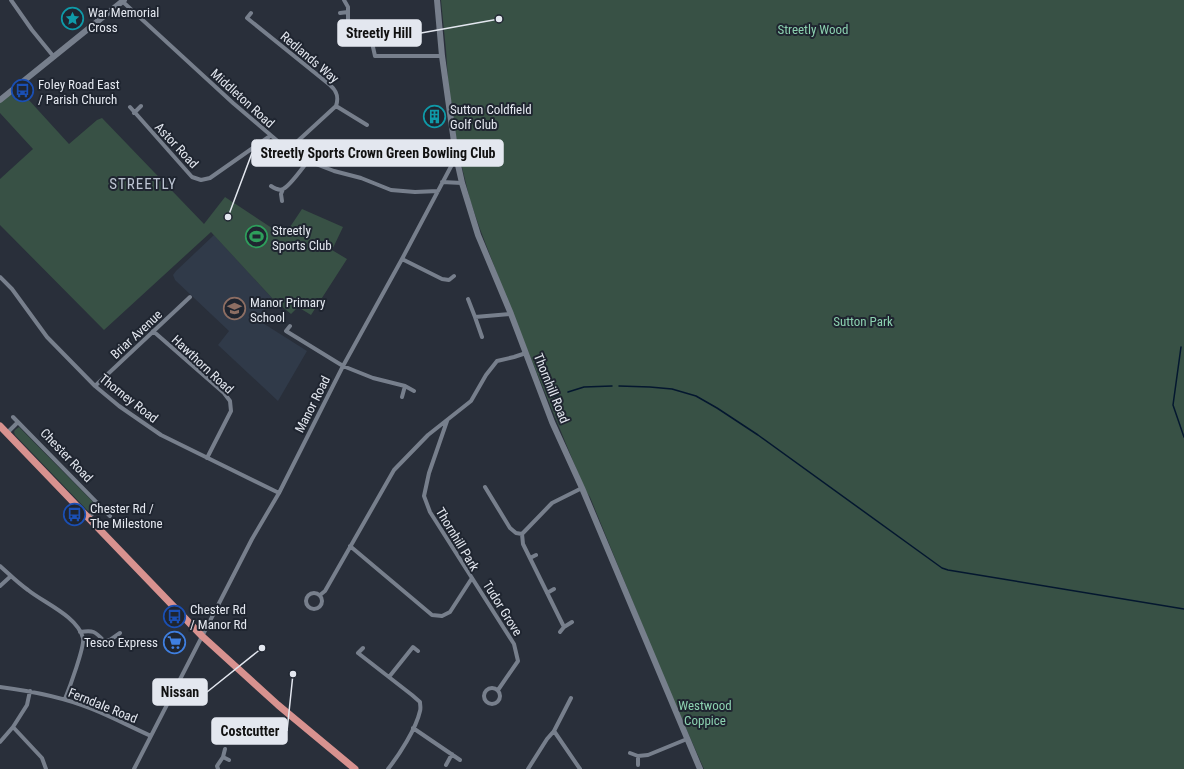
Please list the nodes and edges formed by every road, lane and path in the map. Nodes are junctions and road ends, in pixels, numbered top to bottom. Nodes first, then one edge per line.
1 (10, 0) edge
2 (123, 0) edge
3 (344, 0) edge
4 (436, 0) edge
5 (348, 12) junction
6 (250, 13) dead end
7 (340, 13) dead end
8 (247, 18) junction
9 (348, 20) dead end
10 (243, 22) dead end
11 (373, 47) dead end
12 (442, 56) junction
13 (54, 57) junction
14 (0, 100) edge
15 (141, 106) dead end
16 (336, 106) junction
17 (130, 107) dead end
18 (134, 113) junction
19 (367, 125) dead end
20 (270, 136) junction
21 (288, 150) junction
22 (456, 156) junction
23 (308, 161) junction
24 (442, 182) junction
25 (462, 183) junction
26 (271, 186) dead end
27 (283, 189) junction
28 (438, 191) junction
29 (282, 201) dead end
30 (402, 259) junction
31 (454, 276) dead end
32 (0, 277) edge
33 (190, 297) dead end
34 (468, 299) dead end
35 (511, 314) junction
36 (475, 317) junction
37 (290, 326) dead end
38 (153, 331) junction
39 (482, 337) dead end
40 (526, 354) junction
41 (343, 366) junction
42 (95, 386) junction
43 (405, 386) junction
44 (414, 391) dead end
45 (402, 397) dead end
46 (13, 417) dead end
47 (448, 421) junction
48 (18, 422) junction
49 (0, 426) edge
50 (7, 433) junction
51 (207, 458) junction
52 (485, 487) dead end
53 (582, 488) junction
54 (279, 493) junction
55 (500, 500) dead end
56 (495, 502) junction
57 (100, 506) junction
58 (110, 516) dead end
59 (88, 518) junction
60 (522, 534) junction
61 (350, 546) junction
62 (536, 555) dead end
63 (530, 558) junction
64 (0, 566) edge
65 (11, 576) junction
66 (472, 578) junction
67 (0, 586) edge
68 (554, 589) dead end
69 (547, 593) junction
70 (320, 595) junction
71 (572, 622) dead end
72 (564, 627) junction
73 (80, 632) junction
74 (560, 632) dead end
75 (120, 633) dead end
76 (202, 636) junction
77 (363, 648) dead end
78 (418, 651) dead end
79 (389, 677) junction
80 (0, 687) edge
81 (498, 690) junction
82 (30, 691) junction
83 (571, 698) dead end
84 (65, 699) junction
85 (567, 705) junction
86 (572, 708) dead end
87 (13, 727) junction
88 (413, 728) junction
89 (554, 731) junction
90 (151, 736) junction
91 (687, 739) junction
92 (0, 742) edge
93 (225, 749) dead end
94 (630, 753) dead end
95 (452, 754) junction
96 (638, 756) junction
97 (223, 757) junction
98 (229, 760) dead end
99 (460, 760) dead end
100 (446, 765) dead end
101 (638, 765) dead end
102 (46, 769) edge
103 (134, 769) edge
104 (218, 769) edge
105 (355, 769) edge
106 (388, 769) edge
107 (528, 769) edge
108 (580, 769) edge
109 (700, 769) edge

1 - 13 street
2 - 13 main road
2 - 20 street, Middleton Road
3 - 5 street
4 - 12 main road, Thornhill Road
5 - 7 street
5 - 9 street
6 - 8 street
8 - 10 street
8 - 16 street, Redlands Way
11 - 12 street
12 - 22 main road, Thornhill Road
13 - 14 main road
15 - 18 street
16 - 19 street
16 - 21 street
17 - 18 street, Astor Road
18 - 20 street, Astor Road
20 - 21 street, Middleton Road
21 - 23 street, Middleton Road
22 - 24 street, Manor Road
22 - 25 main road, Thornhill Road
23 - 27 street
23 - 28 street, Middleton Road
24 - 25 street
24 - 28 street, Manor Road
25 - 35 main road, Thornhill Road
26 - 27 street
27 - 29 street
28 - 30 street, Manor Road
30 - 31 street
30 - 41 street, Manor Road
32 - 42 street, Thorney Road
33 - 38 street, Briar Avenue
34 - 36 street
35 - 36 street
35 - 40 main road, Thornhill Road
36 - 39 street
37 - 41 street
38 - 42 street, Briar Avenue
38 - 51 street, Hawthorn Road
40 - 47 street, Thornhill Park
40 - 53 main road, Thornhill Road
41 - 43 street
41 - 54 street, Manor Road
42 - 51 street, Thorney Road
43 - 44 street
43 - 45 street
46 - 48 street, Chester Road
47 - 61 street, Thornhill Park
47 - 66 street, Thornhill Park
48 - 50 street
48 - 57 street, Chester Road
49 - 50 highway
50 - 59 highway
51 - 54 street, Thorney Road
52 - 56 street
53 - 60 street
53 - 91 main road, Thornhill Road
54 - 76 street, Manor Road
55 - 56 street
56 - 60 street
57 - 58 street, Chester Road
57 - 59 street
59 - 76 highway
60 - 63 street
61 - 66 street, Thornhill Park
61 - 70 street, Thornhill Park
62 - 63 street
63 - 69 street
64 - 65 street
65 - 67 street
65 - 73 street
66 - 81 street, Tudor Grove
68 - 69 street
69 - 72 street
70 - 70 street, Thornhill Park
71 - 72 street
72 - 74 street
73 - 75 street
73 - 84 street
76 - 90 street, Manor Road
76 - 105 highway
77 - 79 street
78 - 79 street
79 - 88 street
80 - 82 street, Ferndale Road
81 - 81 street, Tudor Grove
82 - 84 street, Ferndale Road
82 - 87 street
83 - 85 street
84 - 90 street, Ferndale Road
85 - 86 street
85 - 89 street
87 - 92 street
87 - 102 street
88 - 95 street
88 - 106 street
89 - 107 street
89 - 108 street
90 - 103 street, Manor Road
91 - 96 street
91 - 109 main road, Thornhill Road
93 - 97 street
94 - 96 street
95 - 99 street
95 - 100 street
96 - 101 street
97 - 98 street
97 - 104 street

